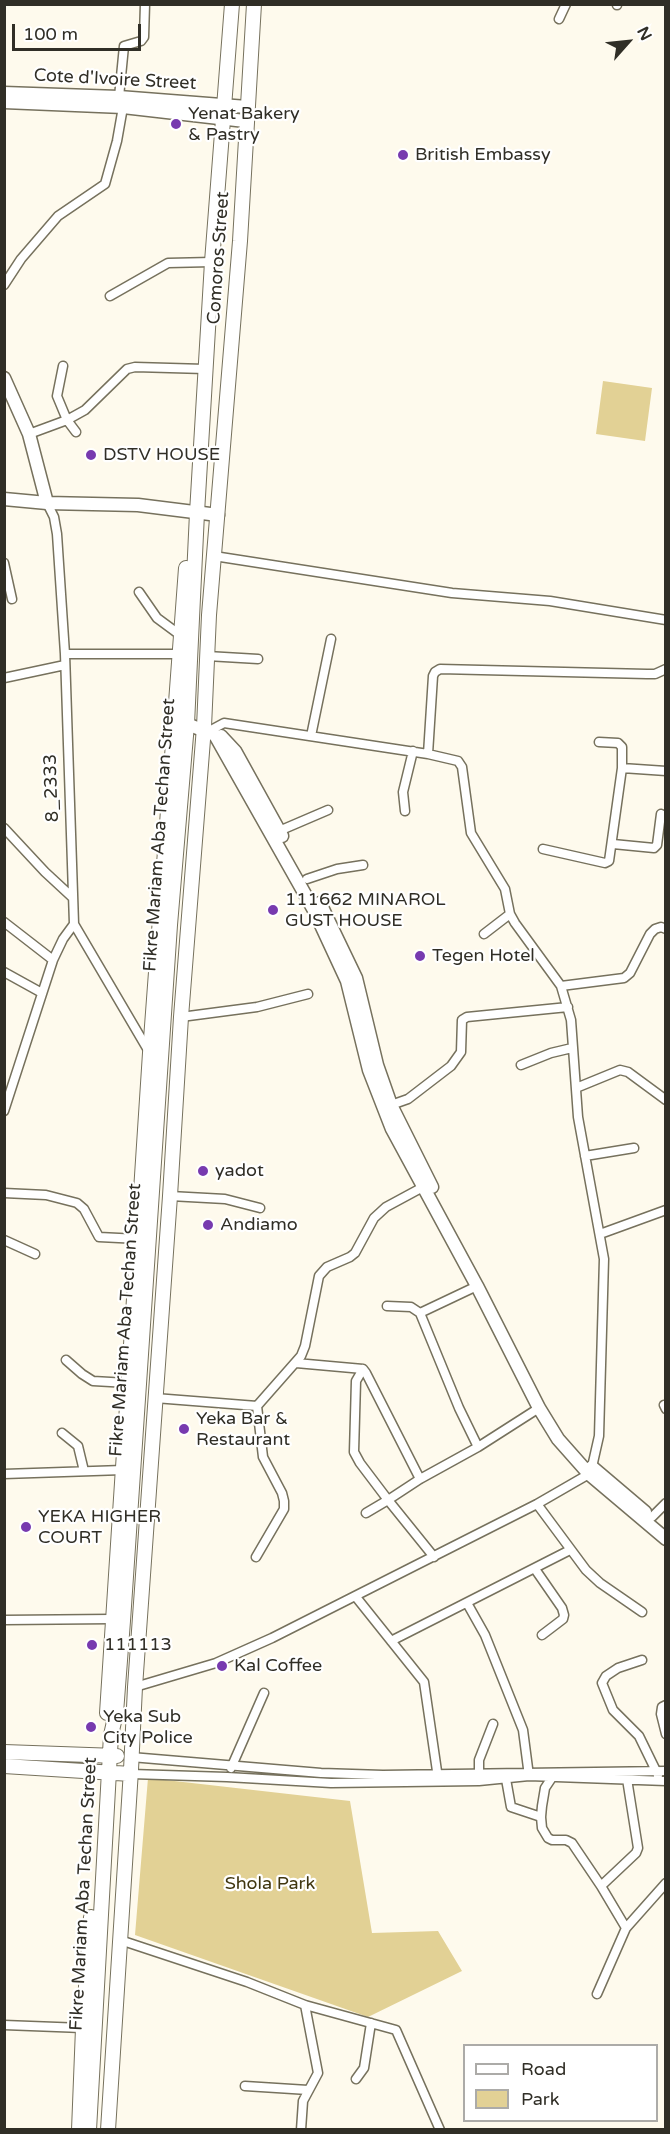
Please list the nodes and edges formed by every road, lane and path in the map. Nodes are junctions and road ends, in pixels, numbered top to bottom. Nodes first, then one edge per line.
1 (145, 4) edge
2 (232, 4) edge
3 (254, 4) edge
4 (566, 4) edge
5 (559, 20) dead end
6 (4, 93) edge
7 (4, 102) edge
8 (121, 102) junction
9 (224, 111) junction
10 (246, 114) junction
11 (215, 237) junction
12 (240, 241) junction
13 (212, 262) junction
14 (4, 285) edge
15 (110, 296) dead end
16 (63, 366) dead end
17 (206, 369) junction
18 (4, 378) edge
19 (67, 420) junction
20 (76, 432) dead end
21 (29, 434) junction
22 (4, 499) edge
23 (46, 503) junction
24 (197, 513) junction
25 (218, 515) junction
26 (197, 538) junction
27 (214, 556) junction
28 (4, 563) edge
29 (139, 592) dead end
30 (12, 599) dead end
31 (666, 620) edge
32 (180, 635) junction
33 (331, 639) dead end
34 (65, 654) junction
35 (180, 654) junction
36 (207, 656) junction
37 (258, 659) dead end
38 (65, 665) junction
39 (666, 669) edge
40 (4, 678) edge
41 (188, 724) junction
42 (206, 729) junction
43 (311, 736) junction
44 (599, 742) dead end
45 (223, 743) junction
46 (413, 752) junction
47 (428, 754) junction
48 (622, 768) junction
49 (665, 769) edge
50 (328, 810) dead end
51 (405, 811) dead end
52 (661, 814) dead end
53 (4, 828) edge
54 (279, 831) junction
55 (613, 844) junction
56 (543, 849) dead end
57 (363, 865) dead end
58 (307, 879) junction
59 (72, 897) junction
60 (510, 914) junction
61 (4, 922) edge
62 (74, 924) junction
63 (666, 929) edge
64 (484, 934) dead end
65 (53, 960) junction
66 (347, 968) junction
67 (5, 974) edge
68 (561, 986) junction
69 (42, 993) junction
70 (308, 994) dead end
71 (568, 1006) junction
72 (181, 1017) junction
73 (572, 1048) junction
74 (150, 1053) junction
75 (521, 1065) dead end
76 (576, 1088) junction
77 (666, 1100) edge
78 (390, 1105) junction
79 (4, 1111) edge
80 (634, 1148) dead end
81 (585, 1156) junction
82 (423, 1187) junction
83 (4, 1193) edge
84 (170, 1196) junction
85 (261, 1208) dead end
86 (666, 1210) edge
87 (600, 1234) junction
88 (139, 1239) junction
89 (4, 1240) edge
90 (457, 1241) junction
91 (35, 1254) dead end
92 (477, 1286) junction
93 (387, 1306) dead end
94 (420, 1313) junction
95 (66, 1360) dead end
96 (296, 1363) junction
97 (363, 1369) junction
98 (128, 1383) junction
99 (155, 1398) junction
100 (256, 1406) junction
101 (538, 1408) junction
102 (62, 1433) dead end
103 (478, 1447) junction
104 (591, 1470) junction
105 (84, 1471) junction
106 (128, 1472) junction
107 (4, 1474) edge
108 (149, 1474) junction
109 (420, 1479) junction
110 (388, 1500) junction
111 (666, 1503) edge
112 (537, 1504) junction
113 (366, 1513) dead end
114 (652, 1517) junction
115 (666, 1529) edge
116 (666, 1539) edge
117 (570, 1550) junction
118 (256, 1557) dead end
119 (434, 1557) junction
120 (535, 1569) junction
121 (356, 1597) junction
122 (467, 1603) junction
123 (642, 1612) dead end
124 (112, 1619) junction
125 (4, 1620) edge
126 (542, 1635) dead end
127 (391, 1641) junction
128 (642, 1660) dead end
129 (135, 1687) junction
130 (264, 1693) dead end
131 (666, 1705) edge
132 (493, 1724) dead end
133 (666, 1734) edge
134 (111, 1735) junction
135 (4, 1752) edge
136 (111, 1756) junction
137 (131, 1757) junction
138 (4, 1766) edge
139 (232, 1766) junction
140 (661, 1771) edge
141 (110, 1772) junction
142 (131, 1774) junction
143 (528, 1774) junction
144 (227, 1777) junction
145 (479, 1777) junction
146 (438, 1778) junction
147 (506, 1779) junction
148 (551, 1779) junction
149 (627, 1779) junction
150 (663, 1781) edge
151 (540, 1817) junction
152 (107, 1819) junction
153 (666, 1883) edge
154 (601, 1886) junction
155 (626, 1928) junction
156 (120, 1940) junction
157 (597, 1994) dead end
158 (305, 2005) junction
159 (371, 2023) junction
160 (4, 2025) edge
161 (83, 2028) junction
162 (356, 2079) dead end
163 (245, 2086) dead end
164 (308, 2090) junction
165 (437, 2128) edge
166 (79, 2130) edge
167 (89, 2130) edge
168 (108, 2130) edge
169 (301, 2130) edge

1 - 8 street
2 - 9 main road, Comoros Street
3 - 10 main road, Comoros Street
4 - 5 street
6 - 8 main road, Cote d'Ivoire Street
7 - 8 main road, Cote d'Ivoire Street
8 - 9 main road, Cote d'Ivoire Street
8 - 14 street
9 - 10 main road, Cote d'Ivoire Street
9 - 11 main road, Comoros Street
10 - 12 main road, Comoros Street
11 - 12 main road
11 - 13 main road, Comoros Street
12 - 25 main road, Comoros Street
13 - 15 street
13 - 17 main road, Comoros Street
16 - 19 street
17 - 19 street
17 - 24 main road, Comoros Street
18 - 21 main road
19 - 20 street
19 - 21 street
21 - 23 main road
22 - 23 main road
23 - 24 main road
23 - 34 street, 8_2333
24 - 25 main road
24 - 26 main road, Fikre Mariam Aba Techan Street
25 - 27 main road, Fikre Mariam Aba Techan Street
26 - 32 main road
26 - 41 main road, Fikre Mariam Aba Techan Street
27 - 31 street
27 - 36 main road, Fikre Mariam Aba Techan Street
28 - 30 street
29 - 32 street
32 - 35 main road
33 - 43 street
34 - 35 street
34 - 38 street, 8_2333
35 - 74 main road
36 - 37 street
36 - 42 main road, Fikre Mariam Aba Techan Street
38 - 40 street
38 - 59 street, 8_2333
39 - 47 street
41 - 42 main road
41 - 106 main road, Fikre Mariam Aba Techan Street
42 - 43 street
42 - 45 main road
42 - 72 main road, Fikre Mariam Aba Techan Street
43 - 46 street
44 - 48 street
45 - 54 main road
45 - 66 main road
46 - 47 street
46 - 51 street
47 - 60 street
48 - 49 street
48 - 55 street
50 - 54 street
52 - 55 street
53 - 59 street
54 - 58 main road
55 - 56 street
57 - 58 street
58 - 66 main road
59 - 62 street, 8_2333
60 - 64 street
60 - 68 street
61 - 65 street
62 - 65 street
62 - 74 street, 8_2333
63 - 68 street
65 - 69 street
66 - 78 main road
66 - 82 main road
67 - 69 street
68 - 71 street
69 - 79 street
70 - 72 street
71 - 73 street
71 - 78 street
72 - 84 main road, Fikre Mariam Aba Techan Street
73 - 75 street
73 - 76 street
74 - 88 main road
76 - 77 street
76 - 81 street
78 - 90 main road
80 - 81 street
81 - 87 street
82 - 90 main road
82 - 96 street
83 - 88 street
84 - 85 street
84 - 99 main road, Fikre Mariam Aba Techan Street
86 - 87 street
87 - 104 street
88 - 98 main road
89 - 91 street
90 - 92 main road
90 - 104 main road
92 - 94 street
92 - 101 main road
93 - 94 street
94 - 103 street
95 - 98 street
96 - 97 street
96 - 100 street
97 - 109 street
97 - 110 street
98 - 106 main road
99 - 100 street
99 - 108 main road, Fikre Mariam Aba Techan Street
100 - 118 street
101 - 103 street
101 - 104 main road
102 - 105 street
103 - 109 street
104 - 112 street
104 - 114 main road
104 - 116 main road
105 - 106 street
105 - 107 street
106 - 108 main road
106 - 124 main road
106 - 134 main road, Fikre Mariam Aba Techan Street
108 - 129 main road, Fikre Mariam Aba Techan Street
109 - 110 street
110 - 113 street
110 - 119 street
111 - 114 street
112 - 117 street
112 - 119 street
114 - 115 main road
117 - 120 street
117 - 123 street
119 - 121 street
120 - 122 street
120 - 126 street
121 - 127 street
121 - 129 street
122 - 127 street
122 - 143 street
124 - 125 street
124 - 134 main road
127 - 146 street
128 - 140 street
129 - 137 main road, Fikre Mariam Aba Techan Street
130 - 139 street
131 - 133 street
132 - 145 street
134 - 136 main road, Fikre Mariam Aba Techan Street
135 - 136 main road
136 - 137 main road
136 - 141 main road, Fikre Mariam Aba Techan Street
137 - 139 street
137 - 142 main road, Fikre Mariam Aba Techan Street
138 - 141 main road
139 - 144 street
139 - 146 street
140 - 143 street
140 - 150 street
141 - 142 main road
141 - 152 main road, Fikre Mariam Aba Techan Street
142 - 144 street
142 - 156 main road, Fikre Mariam Aba Techan Street
143 - 145 street
143 - 147 street
143 - 148 street
144 - 146 street
145 - 146 street
145 - 147 street
147 - 151 street
148 - 149 street
148 - 151 street
149 - 150 street
149 - 154 street
151 - 154 street
152 - 161 main road
152 - 167 main road, Fikre Mariam Aba Techan Street
153 - 155 street
154 - 155 street
155 - 157 street
156 - 158 street
156 - 168 main road, Fikre Mariam Aba Techan Street
158 - 159 street
158 - 164 street
159 - 162 street
159 - 165 street
160 - 161 street
161 - 166 main road
163 - 164 street
164 - 169 street

